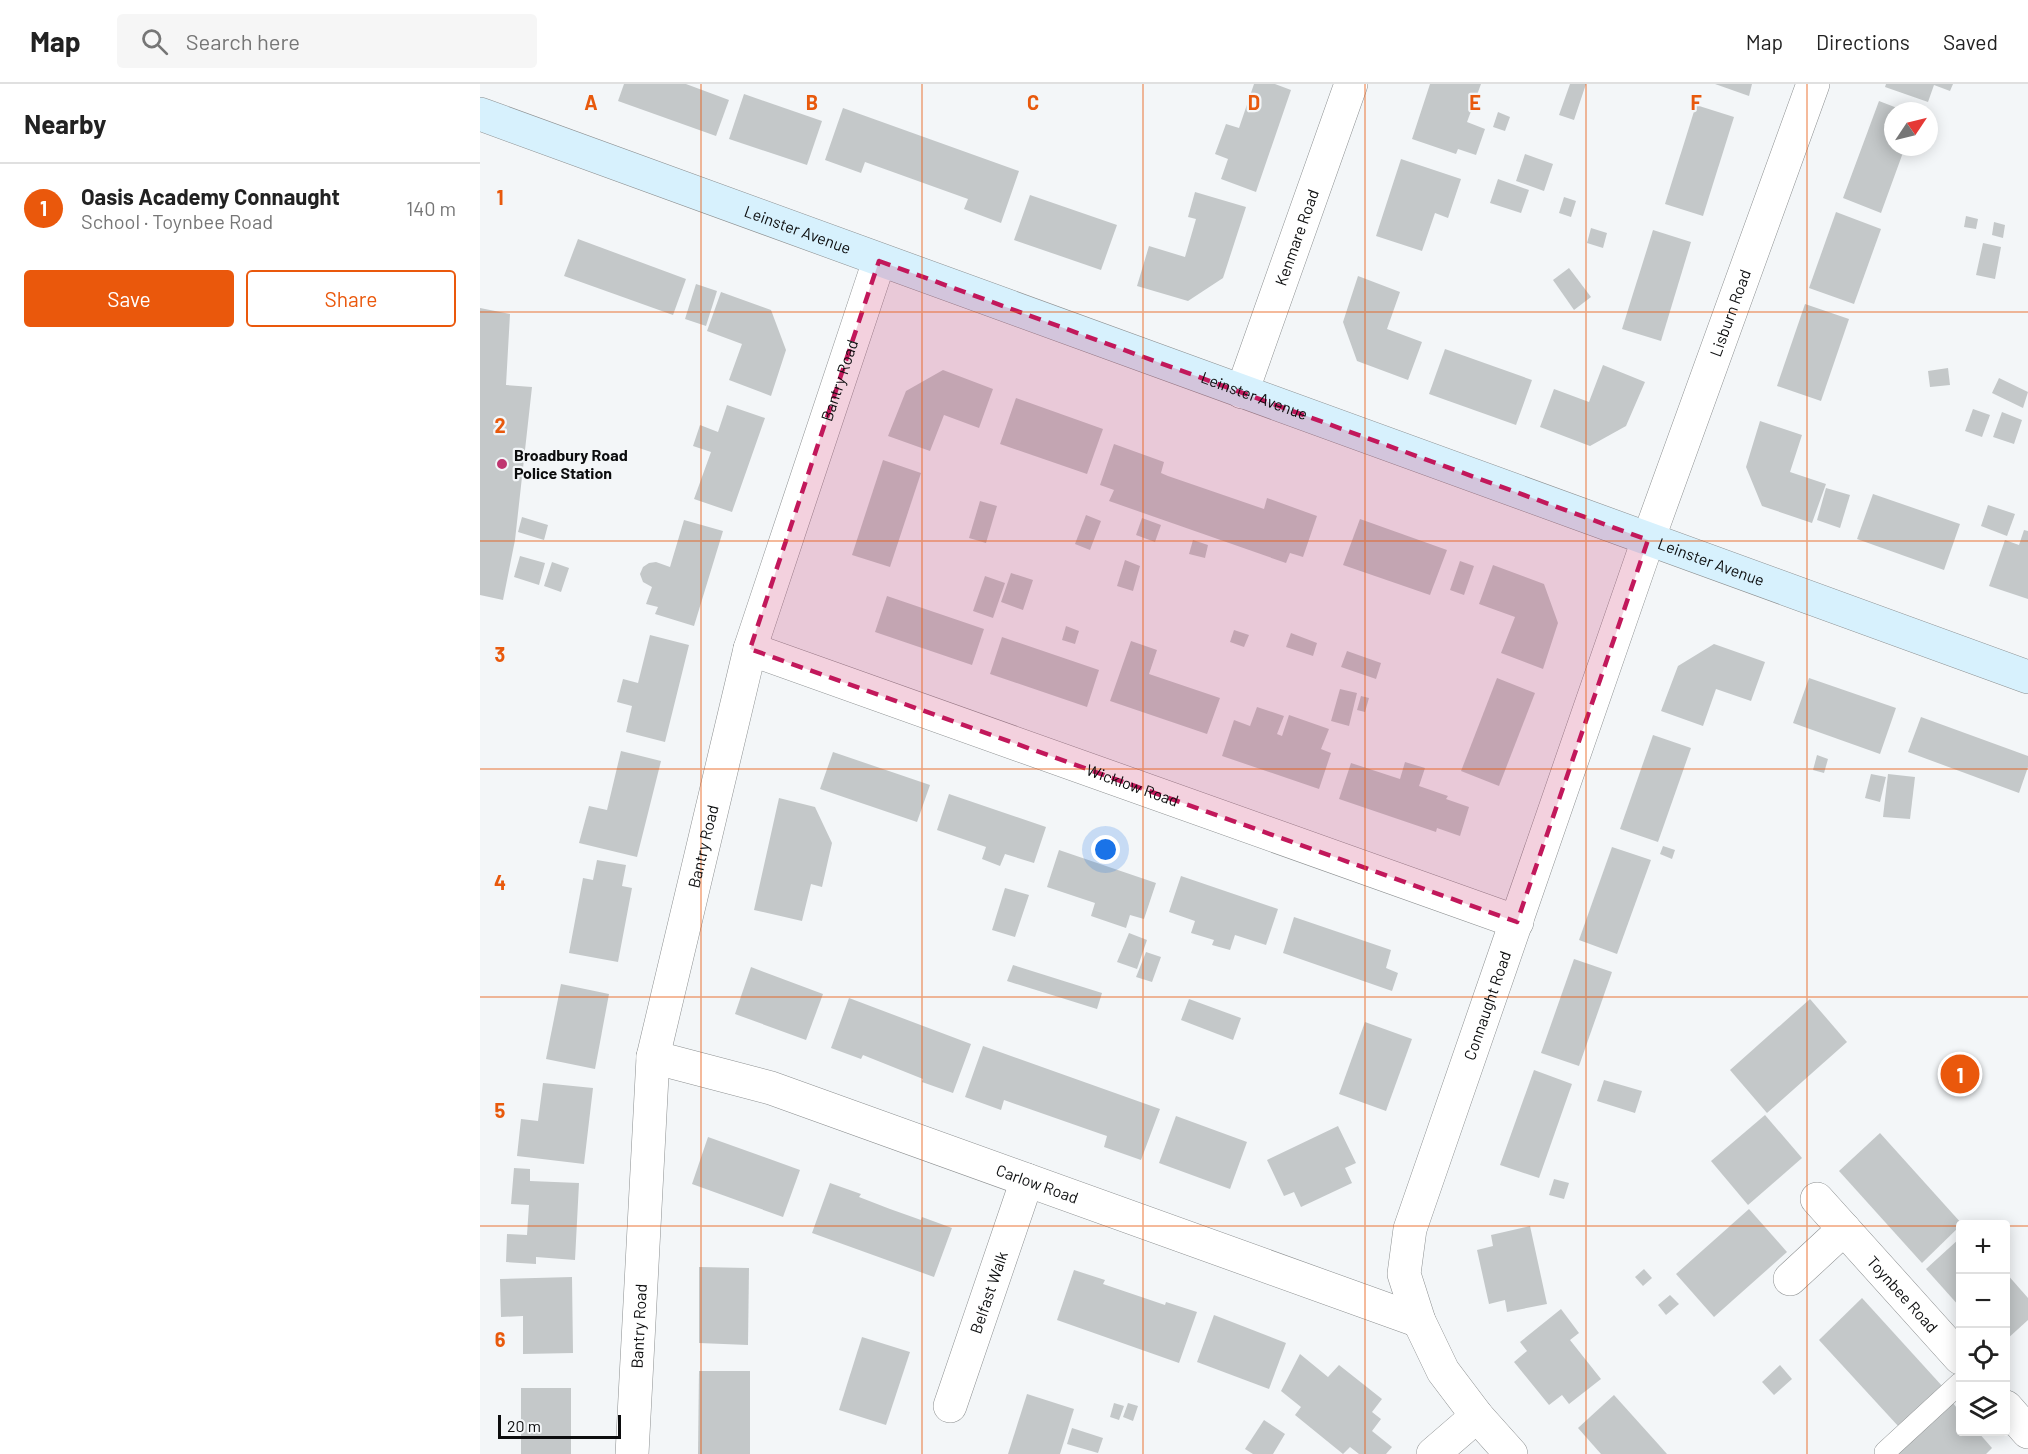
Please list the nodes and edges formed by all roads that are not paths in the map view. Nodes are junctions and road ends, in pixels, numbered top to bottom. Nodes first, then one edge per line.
1 (1351, 84) edge
2 (1813, 84) edge
3 (480, 114) edge
4 (879, 261) junction
5 (1242, 392) junction
6 (1648, 540) junction
7 (750, 650) junction
8 (2028, 678) edge
9 (1517, 922) junction
10 (653, 1057) junction
11 (1027, 1180) junction
12 (1817, 1199) dead end
13 (1844, 1229) junction
14 (1790, 1279) dead end
15 (1419, 1321) junction
16 (1956, 1354) edge
17 (1956, 1387) edge
18 (950, 1406) dead end
19 (2010, 1412) edge
20 (1477, 1416) junction
21 (2028, 1432) edge
22 (1885, 1452) dead end
23 (632, 1454) edge
24 (1433, 1454) edge
25 (1511, 1454) edge

1 - 5 street, Kenmare Road
2 - 6 street, Lisburn Road
3 - 4 street, Leinster Avenue
4 - 5 street, Leinster Avenue
4 - 7 street, Bantry Road
5 - 6 street, Leinster Avenue
6 - 8 street, Leinster Avenue
6 - 9 street, Connaught Road
7 - 9 street, Wicklow Road
7 - 10 street, Bantry Road
9 - 15 street, Connaught Road
10 - 11 street, Carlow Road
10 - 23 street, Bantry Road
11 - 15 street, Carlow Road
11 - 18 street, Belfast Walk
12 - 13 street, Toynbee Road
13 - 14 street
13 - 16 street, Toynbee Road
15 - 20 street, Connaught Road
17 - 22 lane
19 - 21 street
20 - 24 street
20 - 25 street, Connaught Road

